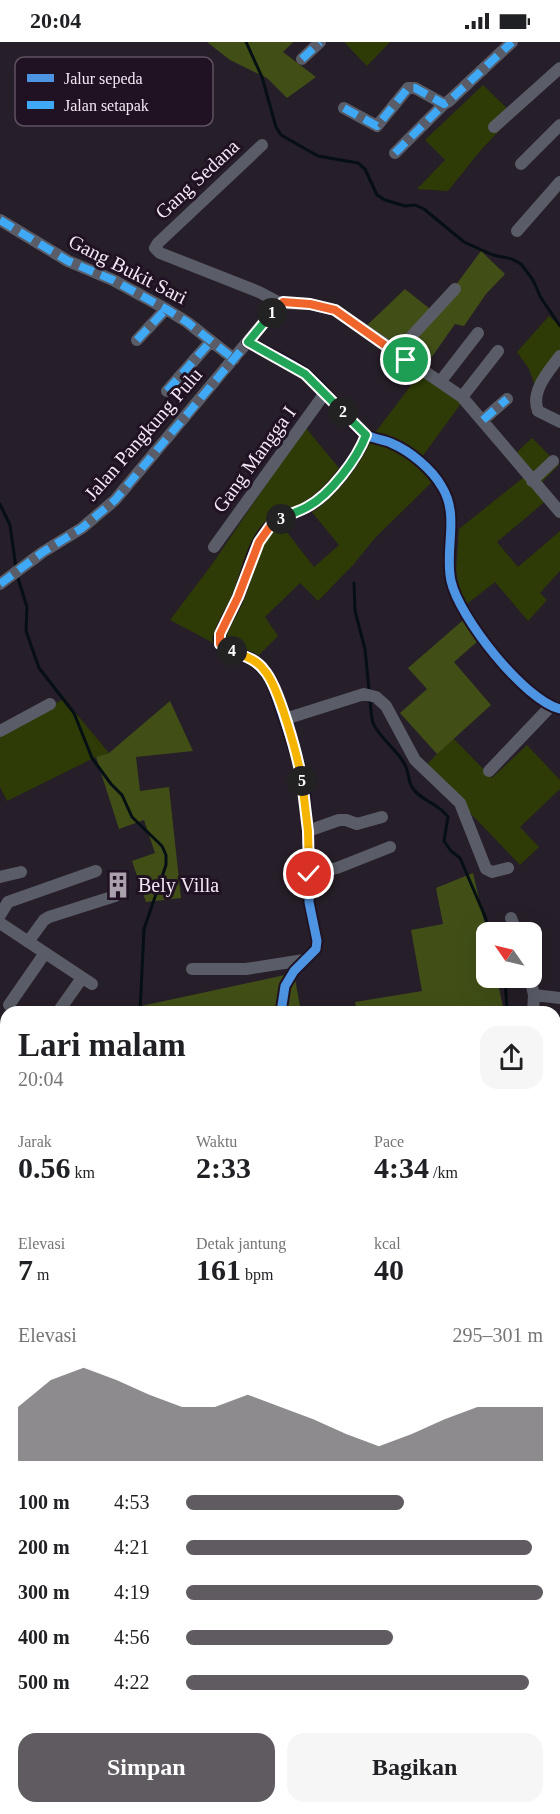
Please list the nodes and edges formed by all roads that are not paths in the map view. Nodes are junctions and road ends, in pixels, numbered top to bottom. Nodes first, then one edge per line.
1 (320, 42) edge
2 (512, 42) edge
3 (302, 59) dead end
4 (560, 68) edge
5 (444, 104) junction
6 (344, 108) dead end
7 (560, 125) edge
8 (494, 127) dead end
9 (262, 145) dead end
10 (395, 153) dead end
11 (521, 164) dead end
12 (560, 182) edge
13 (0, 220) edge
14 (516, 231) dead end
15 (455, 289) dead end
16 (280, 303) junction
17 (166, 309) junction
18 (478, 333) dead end
19 (137, 340) dead end
20 (211, 341) junction
21 (248, 342) junction
22 (498, 351) dead end
23 (396, 353) junction
24 (560, 356) edge
25 (234, 359) junction
26 (440, 382) junction
27 (167, 391) dead end
28 (325, 393) junction
29 (462, 398) junction
30 (507, 399) dead end
31 (483, 420) junction
32 (560, 422) edge
33 (366, 435) junction
34 (553, 461) dead end
35 (532, 481) junction
36 (560, 512) edge
37 (214, 547) dead end
38 (0, 584) edge
39 (50, 704) dead end
40 (555, 708) edge
41 (285, 719) junction
42 (0, 731) edge
43 (489, 771) dead end
44 (382, 817) dead end
45 (308, 831) junction
46 (390, 847) dead end
47 (508, 868) dead end
48 (96, 871) dead end
49 (21, 872) dead end
50 (309, 874) junction
51 (0, 877) edge
52 (115, 896) dead end
53 (0, 915) edge
54 (511, 918) dead end
55 (513, 922) edge
56 (2, 928) edge
57 (28, 942) junction
58 (45, 953) junction
59 (304, 960) junction
60 (192, 969) dead end
61 (532, 988) edge
62 (534, 995) junction
63 (560, 998) edge
64 (9, 1005) dead end
65 (64, 1006) edge
66 (282, 1006) edge
67 (533, 1006) edge

1 - 3 street
2 - 5 street
4 - 8 street
5 - 6 street
5 - 10 street
7 - 11 street
9 - 16 street, Gang Sedana
12 - 14 street
13 - 17 street, Gang Bukit Sari
15 - 23 street
16 - 21 street, Jalan Pangkung Pulu
16 - 23 street
17 - 19 street
17 - 20 street, Gang Bukit Sari
18 - 26 street
20 - 25 street, Gang Bukit Sari
20 - 27 street
21 - 25 street, Jalan Pangkung Pulu
21 - 28 street
22 - 29 street
23 - 26 street
24 - 32 street
25 - 38 street, Jalan Pangkung Pulu
26 - 29 street
28 - 33 street
28 - 37 street, Gang Mangga I
29 - 31 street
30 - 31 street
31 - 35 street
33 - 40 street
33 - 41 street
34 - 35 street
35 - 36 street
39 - 42 street
40 - 43 street
41 - 45 street
41 - 47 street
44 - 45 street
45 - 50 street
46 - 50 street
48 - 53 street
49 - 51 street
50 - 59 street
52 - 57 street
54 - 55 street
56 - 57 street
57 - 58 street
58 - 64 street
58 - 65 street
59 - 60 street
59 - 66 street
61 - 62 street
62 - 63 street
62 - 67 street

